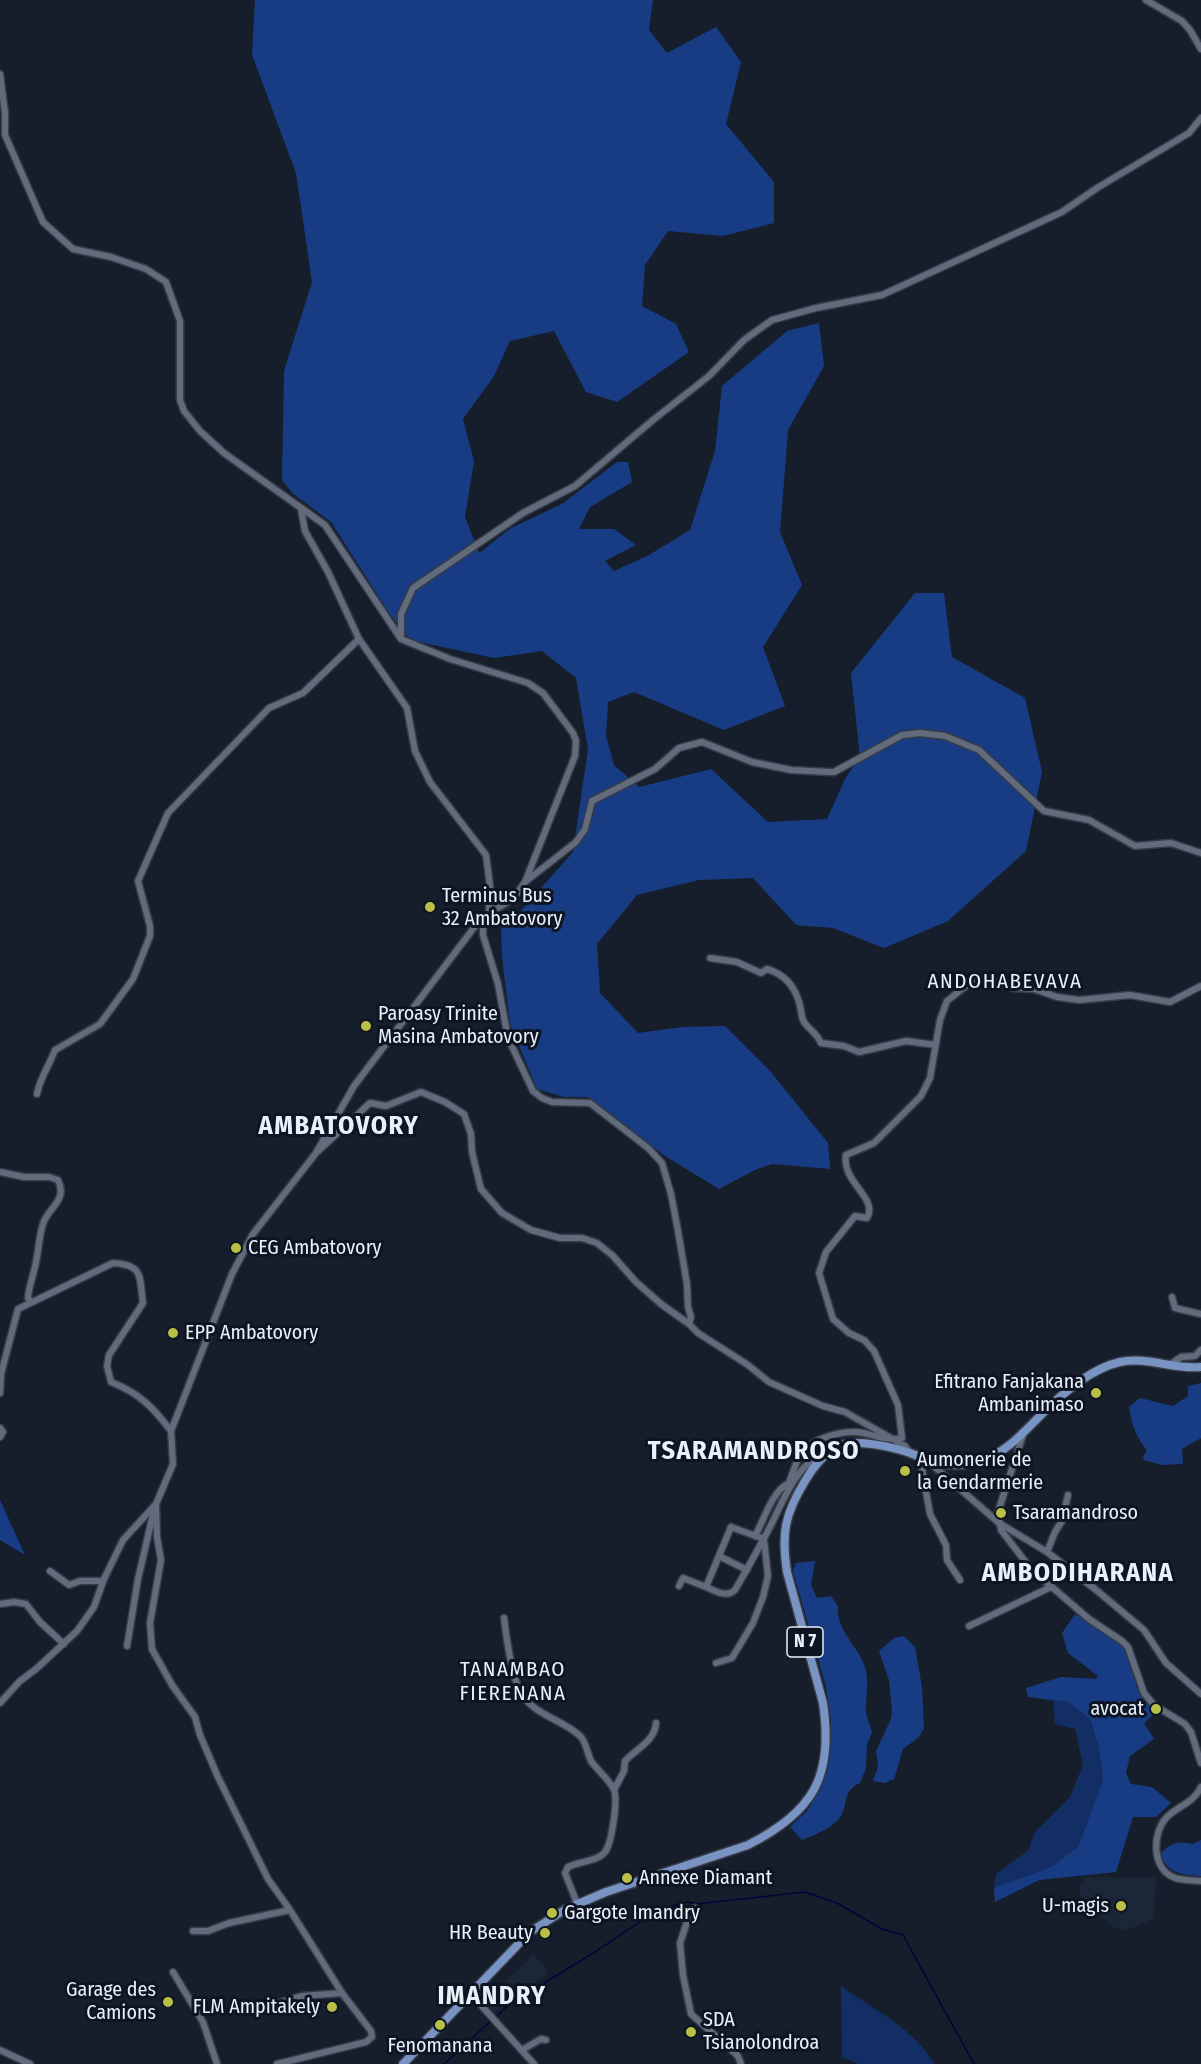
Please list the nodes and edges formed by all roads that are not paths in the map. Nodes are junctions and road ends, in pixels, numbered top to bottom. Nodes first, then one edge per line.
1 (1146, 0) edge
2 (1201, 49) edge
3 (0, 74) edge
4 (1201, 118) edge
5 (301, 508) junction
6 (359, 639) junction
7 (401, 639) junction
8 (1201, 853) edge
9 (525, 882) junction
10 (489, 913) junction
11 (483, 922) junction
12 (711, 958) dead end
13 (1201, 986) edge
14 (936, 1045) junction
15 (37, 1094) dead end
16 (316, 1153) junction
17 (0, 1172) edge
18 (1172, 1297) dead end
19 (31, 1302) junction
20 (1201, 1314) edge
21 (689, 1324) junction
22 (1201, 1350) edge
23 (1170, 1365) junction
24 (1201, 1367) edge
25 (0, 1393) edge
26 (0, 1428) edge
27 (171, 1431) junction
28 (1023, 1435) junction
29 (0, 1437) edge
30 (893, 1444) junction
31 (828, 1454) junction
32 (924, 1459) junction
33 (1068, 1495) dead end
34 (156, 1504) junction
35 (999, 1523) junction
36 (755, 1536) junction
37 (764, 1539) junction
38 (1047, 1552) junction
39 (719, 1556) junction
40 (747, 1570) junction
41 (50, 1571) dead end
42 (960, 1580) dead end
43 (103, 1581) junction
44 (679, 1586) dead end
45 (706, 1587) junction
46 (1051, 1587) junction
47 (0, 1604) edge
48 (504, 1618) dead end
49 (969, 1626) dead end
50 (64, 1644) junction
51 (127, 1646) dead end
52 (716, 1663) dead end
53 (1201, 1694) edge
54 (0, 1703) edge
55 (656, 1723) dead end
56 (1201, 1763) edge
57 (1201, 1787) edge
58 (614, 1790) junction
59 (1201, 1881) edge
60 (577, 1903) junction
61 (695, 1908) dead end
62 (290, 1910) junction
63 (193, 1931) dead end
64 (173, 1972) dead end
65 (342, 1993) junction
66 (470, 1994) junction
67 (275, 2004) dead end
68 (546, 2040) dead end
69 (0, 2050) edge
70 (522, 2050) junction
71 (30, 2064) edge
72 (217, 2064) edge
73 (277, 2064) edge
74 (403, 2064) edge
75 (534, 2064) edge
76 (741, 2064) edge

1 - 2 street
3 - 5 street
4 - 7 street
5 - 6 street
5 - 7 street
6 - 10 street
6 - 15 street
7 - 9 street
8 - 9 street
9 - 10 street
10 - 11 street
11 - 16 street
11 - 21 street
12 - 14 street
13 - 14 street
14 - 30 street
16 - 21 street
16 - 27 street
17 - 19 street
18 - 20 street
19 - 25 street
19 - 27 street
21 - 30 street
22 - 23 street
23 - 24 main road, N 7
23 - 28 main road, N 7
26 - 29 street
27 - 34 street
28 - 32 main road, N 7
28 - 35 street
30 - 31 main road, N 7
30 - 32 main road, N 7
30 - 36 street
31 - 37 street
31 - 60 main road, N 7
32 - 35 street
32 - 42 street
33 - 38 street
34 - 43 street
34 - 51 street
34 - 62 street
35 - 38 street
35 - 46 street
36 - 37 street
36 - 39 street
37 - 40 street
37 - 52 street
38 - 53 street
39 - 40 street
39 - 45 street
40 - 45 street
41 - 43 street
43 - 50 street
44 - 45 street
46 - 49 street
46 - 56 street
47 - 50 street
48 - 58 street
50 - 54 street
55 - 58 street
57 - 59 street
58 - 60 street
60 - 66 main road, N 7
61 - 76 street
62 - 63 street
62 - 65 street
64 - 72 street
65 - 67 street
65 - 73 street
66 - 70 street
66 - 74 main road, N 7
68 - 70 street
69 - 71 street
70 - 75 street

